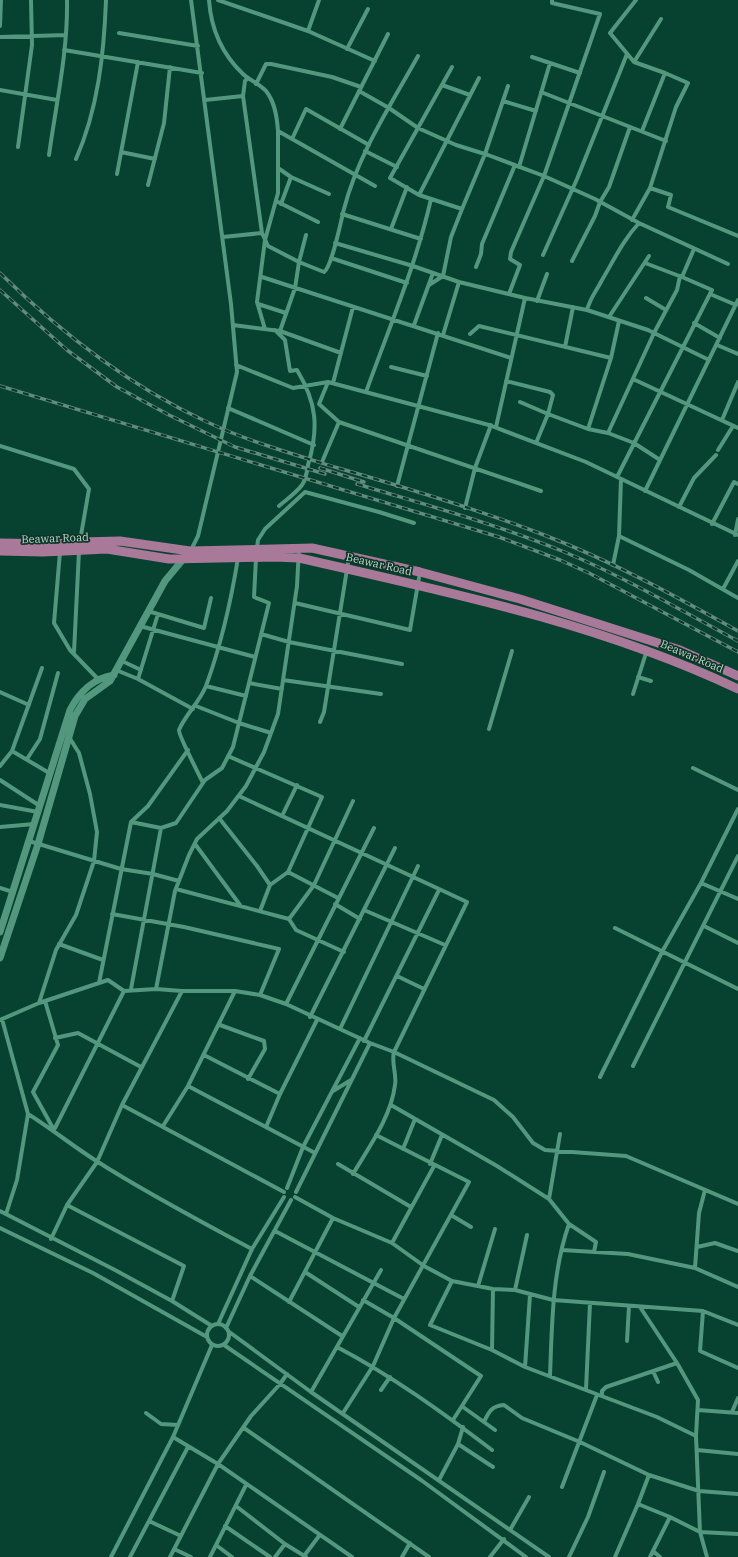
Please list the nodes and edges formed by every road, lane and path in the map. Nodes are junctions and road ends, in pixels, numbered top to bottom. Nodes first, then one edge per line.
1 (1, 0) edge
2 (32, 0) edge
3 (67, 0) edge
4 (106, 0) edge
5 (191, 0) edge
6 (209, 0) edge
7 (218, 0) edge
8 (319, 0) edge
9 (552, 0) edge
10 (636, 0) edge
11 (368, 9) dead end
12 (661, 19) dead end
13 (0, 26) edge
14 (308, 31) junction
15 (119, 33) dead end
16 (388, 34) dead end
17 (66, 35) junction
18 (32, 36) junction
19 (0, 37) edge
20 (198, 46) junction
21 (347, 49) junction
22 (64, 50) junction
23 (626, 54) junction
24 (102, 56) junction
25 (418, 56) dead end
26 (532, 57) dead end
27 (375, 61) junction
28 (138, 62) junction
29 (634, 62) junction
30 (550, 63) junction
31 (170, 67) junction
32 (452, 67) dead end
33 (202, 73) junction
34 (580, 73) junction
35 (665, 73) junction
36 (248, 78) junction
37 (479, 78) dead end
38 (256, 84) junction
39 (442, 85) junction
40 (508, 86) dead end
41 (360, 89) junction
42 (0, 90) edge
43 (541, 92) junction
44 (26, 94) junction
45 (470, 95) junction
46 (243, 96) junction
47 (57, 100) junction
48 (205, 100) junction
49 (503, 101) junction
50 (570, 103) junction
51 (389, 108) junction
52 (536, 111) junction
53 (602, 116) junction
54 (630, 127) junction
55 (340, 128) junction
56 (418, 128) junction
57 (278, 131) junction
58 (642, 131) junction
59 (292, 139) junction
60 (447, 141) junction
61 (666, 141) junction
62 (369, 145) junction
63 (18, 147) dead end
64 (365, 151) junction
65 (121, 152) junction
66 (485, 154) junction
67 (49, 155) dead end
68 (76, 159) dead end
69 (155, 159) junction
70 (517, 166) junction
71 (397, 167) junction
72 (278, 168) junction
73 (117, 174) dead end
74 (356, 175) junction
75 (544, 176) junction
76 (291, 177) junction
77 (148, 185) dead end
78 (375, 186) dead end
79 (407, 187) junction
80 (650, 188) junction
81 (572, 189) junction
82 (329, 194) dead end
83 (419, 195) junction
84 (431, 199) junction
85 (276, 201) junction
86 (600, 202) junction
87 (281, 204) junction
88 (462, 209) junction
89 (342, 214) junction
90 (632, 220) junction
91 (318, 222) dead end
92 (639, 223) junction
93 (391, 229) junction
94 (262, 233) junction
95 (306, 236) dead end
96 (738, 236) edge
97 (223, 237) junction
98 (421, 238) junction
99 (265, 240) junction
100 (335, 243) junction
101 (694, 248) junction
102 (543, 255) dead end
103 (649, 256) dead end
104 (331, 258) junction
105 (572, 261) dead end
106 (299, 262) junction
107 (645, 263) junction
108 (728, 264) dead end
109 (412, 266) junction
110 (476, 267) dead end
111 (433, 273) junction
112 (547, 274) dead end
113 (443, 276) junction
114 (681, 276) junction
115 (262, 277) junction
116 (459, 282) junction
117 (407, 283) junction
118 (429, 285) junction
119 (295, 288) junction
120 (509, 294) junction
121 (710, 294) junction
122 (525, 298) junction
123 (646, 298) dead end
124 (537, 300) junction
125 (738, 300) edge
126 (258, 304) junction
127 (736, 305) junction
128 (353, 307) junction
129 (573, 307) junction
130 (587, 310) junction
131 (666, 310) junction
132 (286, 313) junction
133 (609, 317) junction
134 (392, 318) junction
135 (619, 321) junction
136 (694, 323) junction
137 (233, 325) junction
138 (414, 325) junction
139 (265, 329) junction
140 (278, 330) junction
141 (438, 333) junction
142 (654, 333) junction
143 (470, 334) dead end
144 (443, 335) junction
145 (516, 336) junction
146 (720, 338) junction
147 (717, 345) junction
148 (682, 346) junction
149 (565, 347) junction
150 (341, 353) junction
151 (738, 354) edge
152 (511, 358) junction
153 (611, 358) junction
154 (709, 360) junction
155 (236, 365) junction
156 (391, 367) dead end
157 (427, 376) junction
158 (633, 379) junction
159 (506, 381) junction
160 (328, 382) junction
161 (738, 382) edge
162 (333, 383) junction
163 (306, 386) junction
164 (660, 391) junction
165 (366, 392) junction
166 (520, 402) dead end
167 (688, 403) junction
168 (419, 406) junction
169 (228, 408) junction
170 (548, 414) junction
171 (722, 420) junction
172 (339, 422) junction
173 (491, 425) junction
174 (496, 427) junction
175 (736, 427) edge
176 (588, 429) junction
177 (608, 433) junction
178 (536, 443) junction
179 (634, 443) junction
180 (314, 445) junction
181 (0, 446) edge
182 (408, 447) junction
183 (718, 450) dead end
184 (716, 455) dead end
185 (660, 460) junction
186 (322, 462) dead end
187 (475, 468) junction
188 (619, 478) junction
189 (738, 484) edge
190 (397, 486) dead end
191 (541, 491) dead end
192 (645, 491) junction
193 (279, 506) dead end
194 (679, 507) junction
195 (465, 508) dead end
196 (738, 519) edge
197 (414, 524) dead end
198 (712, 524) junction
199 (736, 535) edge
200 (619, 536) junction
201 (0, 543) edge
202 (80, 546) junction
203 (299, 547) junction
204 (257, 548) junction
205 (0, 551) edge
206 (60, 551) junction
207 (190, 551) junction
208 (349, 557) junction
209 (238, 558) junction
210 (256, 558) junction
211 (299, 558) junction
212 (184, 559) junction
213 (737, 563) edge
214 (614, 565) dead end
215 (347, 570) junction
216 (420, 572) junction
217 (419, 585) junction
218 (723, 589) junction
219 (211, 598) dead end
220 (738, 598) edge
221 (295, 603) junction
222 (148, 611) junction
223 (158, 614) junction
224 (340, 614) junction
225 (140, 626) junction
226 (154, 630) junction
227 (628, 633) junction
228 (261, 634) junction
229 (289, 642) junction
230 (624, 643) junction
231 (217, 648) junction
232 (512, 650) dead end
233 (647, 650) junction
234 (334, 651) junction
235 (74, 652) junction
236 (255, 657) junction
237 (122, 661) junction
238 (402, 664) dead end
239 (42, 668) dead end
240 (141, 670) junction
241 (115, 672) junction
242 (58, 673) dead end
243 (738, 676) edge
244 (638, 677) junction
245 (98, 679) junction
246 (138, 679) junction
247 (283, 680) junction
248 (651, 681) dead end
249 (249, 683) junction
250 (206, 686) junction
251 (328, 686) junction
252 (282, 689) junction
253 (738, 689) edge
254 (0, 692) edge
255 (381, 694) dead end
256 (633, 694) dead end
257 (246, 696) junction
258 (29, 705) junction
259 (194, 707) junction
260 (320, 722) dead end
261 (239, 723) junction
262 (489, 729) dead end
263 (271, 733) junction
264 (69, 737) junction
265 (188, 750) junction
266 (12, 751) junction
267 (228, 756) junction
268 (27, 759) junction
269 (0, 766) edge
270 (256, 768) junction
271 (693, 768) dead end
272 (51, 774) junction
273 (0, 780) edge
274 (203, 783) junction
275 (297, 785) junction
276 (738, 790) edge
277 (239, 796) junction
278 (353, 801) dead end
279 (0, 805) edge
280 (40, 809) junction
281 (738, 809) edge
282 (282, 816) junction
283 (219, 818) junction
284 (131, 822) junction
285 (35, 824) junction
286 (0, 827) edge
287 (162, 828) junction
288 (308, 828) junction
289 (374, 828) dead end
290 (29, 841) junction
291 (334, 841) junction
292 (38, 844) junction
293 (195, 844) junction
294 (395, 848) dead end
295 (361, 853) junction
296 (738, 856) edge
297 (94, 860) junction
298 (387, 865) junction
299 (418, 866) dead end
300 (121, 868) junction
301 (288, 872) junction
302 (153, 874) junction
303 (413, 877) junction
304 (179, 881) junction
305 (701, 883) junction
306 (270, 885) junction
307 (314, 885) junction
308 (0, 888) edge
309 (176, 889) junction
310 (439, 890) junction
311 (13, 892) junction
312 (721, 892) junction
313 (338, 898) junction
314 (738, 899) edge
315 (335, 904) junction
316 (240, 906) junction
317 (364, 910) junction
318 (260, 911) junction
319 (112, 914) junction
320 (289, 919) junction
321 (360, 919) junction
322 (144, 920) junction
323 (391, 922) junction
324 (169, 924) junction
325 (704, 926) junction
326 (615, 928) dead end
327 (0, 932) edge
328 (418, 933) junction
329 (317, 939) junction
330 (738, 943) edge
331 (59, 944) junction
332 (445, 945) junction
333 (344, 952) junction
334 (662, 952) junction
335 (0, 958) edge
336 (103, 960) junction
337 (686, 962) junction
338 (398, 976) junction
339 (99, 983) junction
340 (131, 989) junction
341 (156, 989) junction
342 (424, 989) junction
343 (738, 989) edge
344 (124, 990) junction
345 (182, 991) junction
346 (235, 991) junction
347 (260, 995) junction
348 (45, 1001) junction
349 (39, 1003) junction
350 (286, 1004) junction
351 (310, 1016) junction
352 (1, 1020) edge
353 (317, 1020) junction
354 (220, 1025) junction
355 (340, 1029) junction
356 (55, 1038) junction
357 (362, 1040) junction
358 (370, 1043) junction
359 (97, 1044) junction
360 (394, 1052) junction
361 (204, 1055) junction
362 (633, 1066) dead end
363 (141, 1068) junction
364 (600, 1077) dead end
365 (248, 1079) junction
366 (352, 1079) junction
367 (188, 1086) junction
368 (332, 1091) junction
369 (280, 1094) junction
370 (122, 1105) junction
371 (391, 1105) junction
372 (28, 1114) junction
373 (415, 1119) junction
374 (163, 1126) junction
375 (266, 1127) junction
376 (54, 1130) junction
377 (560, 1134) dead end
378 (376, 1135) junction
379 (442, 1135) junction
380 (303, 1147) junction
381 (403, 1149) junction
382 (558, 1152) junction
383 (315, 1153) junction
384 (97, 1162) junction
385 (338, 1164) dead end
386 (432, 1165) junction
387 (353, 1174) junction
388 (706, 1190) junction
389 (285, 1192) junction
390 (296, 1192) junction
391 (293, 1198) junction
392 (549, 1200) junction
393 (738, 1204) edge
394 (68, 1205) junction
395 (411, 1207) junction
396 (0, 1211) edge
397 (6, 1214) junction
398 (451, 1215) junction
399 (333, 1218) junction
400 (569, 1224) junction
401 (471, 1226) dead end
402 (0, 1228) edge
403 (495, 1229) dead end
404 (275, 1231) junction
405 (527, 1235) dead end
406 (51, 1239) junction
407 (392, 1243) junction
408 (697, 1247) junction
409 (252, 1249) junction
410 (562, 1250) junction
411 (738, 1251) edge
412 (316, 1252) junction
413 (594, 1252) junction
414 (424, 1266) junction
415 (695, 1268) junction
416 (381, 1270) dead end
417 (305, 1272) junction
418 (250, 1276) junction
419 (452, 1281) junction
420 (373, 1283) junction
421 (478, 1286) junction
422 (738, 1287) edge
423 (493, 1289) junction
424 (515, 1290) junction
425 (530, 1295) junction
426 (404, 1299) junction
427 (363, 1300) junction
428 (553, 1300) junction
429 (172, 1302) junction
430 (289, 1302) junction
431 (590, 1303) junction
432 (359, 1306) junction
433 (629, 1306) junction
434 (640, 1307) junction
435 (703, 1311) junction
436 (394, 1318) junction
437 (218, 1324) junction
438 (738, 1325) edge
439 (212, 1326) junction
440 (227, 1329) junction
441 (342, 1336) junction
442 (207, 1337) junction
443 (627, 1341) dead end
444 (212, 1345) junction
445 (224, 1345) junction
446 (337, 1347) junction
447 (492, 1350) junction
448 (677, 1363) junction
449 (373, 1366) junction
450 (525, 1367) junction
451 (738, 1368) edge
452 (653, 1371) junction
453 (286, 1374) junction
454 (550, 1376) junction
455 (390, 1377) junction
456 (658, 1382) dead end
457 (280, 1384) junction
458 (586, 1389) junction
459 (381, 1390) dead end
460 (311, 1392) junction
461 (600, 1395) junction
462 (738, 1398) edge
463 (463, 1407) junction
464 (698, 1410) junction
465 (732, 1412) junction
466 (146, 1413) dead end
467 (343, 1413) junction
468 (738, 1413) edge
469 (453, 1420) junction
470 (484, 1422) junction
471 (178, 1425) junction
472 (244, 1428) junction
473 (463, 1428) junction
474 (495, 1430) dead end
475 (696, 1436) junction
476 (173, 1437) junction
477 (580, 1442) junction
478 (458, 1444) junction
479 (188, 1447) junction
480 (492, 1450) dead end
481 (697, 1450) junction
482 (738, 1454) edge
483 (218, 1464) junction
484 (493, 1467) dead end
485 (604, 1472) dead end
486 (649, 1475) junction
487 (439, 1480) junction
488 (246, 1485) junction
489 (562, 1488) dead end
490 (699, 1491) junction
491 (738, 1494) edge
492 (529, 1496) dead end
493 (638, 1504) junction
494 (236, 1506) junction
495 (670, 1517) junction
496 (149, 1521) junction
497 (225, 1526) junction
498 (510, 1530) junction
499 (700, 1532) junction
500 (738, 1534) edge
501 (181, 1536) junction
502 (319, 1536) junction
503 (504, 1539) junction
504 (410, 1543) junction
505 (285, 1544) junction
506 (216, 1545) junction
507 (174, 1549) junction
508 (653, 1551) junction
509 (544, 1555) edge
510 (111, 1557) edge
511 (130, 1557) edge
512 (170, 1557) edge
513 (191, 1557) edge
514 (210, 1557) edge
515 (232, 1557) edge
516 (270, 1557) edge
517 (275, 1557) edge
518 (305, 1557) edge
519 (352, 1557) edge
520 (402, 1557) edge
521 (429, 1557) edge
522 (490, 1557) edge
523 (526, 1557) edge
524 (549, 1557) edge
525 (569, 1557) edge
526 (615, 1557) edge
527 (650, 1557) edge
528 (660, 1557) edge
529 (707, 1557) edge

1 - 13 street
2 - 18 street
3 - 17 street
4 - 24 street
5 - 20 street
6 - 36 street
7 - 14 street
8 - 14 street
9 - 34 street
10 - 23 street
11 - 21 street
12 - 29 street
14 - 21 street
15 - 20 street
16 - 27 street
17 - 18 street
17 - 22 street
18 - 19 street
18 - 44 street
20 - 33 street
21 - 27 street
22 - 24 street
22 - 47 street
23 - 29 street
23 - 53 street
24 - 28 street
24 - 68 street
25 - 51 street
26 - 30 street
27 - 41 street
28 - 31 street
28 - 65 street
29 - 35 street
30 - 34 street
30 - 43 street
31 - 33 street
31 - 69 street
32 - 39 street
33 - 48 street
34 - 50 street
35 - 58 street
35 - 61 street
36 - 38 street
36 - 46 street
37 - 45 street
38 - 41 street
38 - 57 street
39 - 45 street
39 - 56 street
40 - 49 street
41 - 51 street
41 - 55 street
42 - 44 street
43 - 50 street
43 - 52 street
44 - 47 street
44 - 63 street
45 - 60 street
46 - 48 street
46 - 94 street
47 - 67 street
48 - 97 street
49 - 52 street
49 - 66 street
50 - 53 street
50 - 75 street
51 - 56 street
51 - 62 street
52 - 70 street
53 - 54 street
53 - 81 street
54 - 58 street
54 - 86 street
55 - 59 street
55 - 62 street
56 - 60 street
56 - 71 street
57 - 59 street
57 - 72 street
58 - 61 street
59 - 74 street
60 - 66 street
60 - 83 street
61 - 80 street
62 - 64 street
64 - 71 street
64 - 74 street
65 - 69 street
65 - 73 street
66 - 70 street
66 - 88 street
69 - 77 street
70 - 75 street
70 - 110 street
71 - 79 street
72 - 76 street
72 - 85 street
74 - 78 street
74 - 89 street
75 - 81 street
75 - 120 street
76 - 82 street
76 - 87 street
79 - 83 street
79 - 93 street
80 - 90 street
80 - 96 street
81 - 86 street
81 - 102 street
83 - 84 street
84 - 88 street
84 - 98 street
85 - 87 street
85 - 99 street
86 - 90 street
86 - 105 street
87 - 91 street
88 - 113 street
89 - 93 street
89 - 100 street
90 - 92 street
92 - 101 street
92 - 130 street
93 - 98 street
94 - 97 street
94 - 99 street
95 - 106 street
97 - 137 street
98 - 109 street
99 - 106 street
99 - 115 street
100 - 104 street
100 - 109 street
101 - 108 street
101 - 114 street
103 - 107 street
104 - 106 street
104 - 117 street
106 - 119 street
107 - 114 street
107 - 133 street
109 - 111 street
109 - 117 street
111 - 113 street
111 - 118 street
112 - 124 street
113 - 116 street
113 - 118 street
114 - 121 street
114 - 131 street
115 - 119 street
115 - 126 street
116 - 120 street
116 - 144 street
117 - 134 street
118 - 138 street
119 - 128 street
119 - 132 street
120 - 122 street
121 - 127 street
121 - 136 street
122 - 124 street
122 - 145 street
123 - 131 street
124 - 129 street
125 - 127 street
126 - 132 street
126 - 139 street
127 - 146 street
128 - 134 street
128 - 150 street
129 - 130 street
129 - 149 street
130 - 133 street
131 - 142 street
132 - 140 street
133 - 135 street
134 - 138 street
134 - 165 street
135 - 142 street
135 - 153 street
136 - 146 street
136 - 148 street
137 - 139 street
137 - 155 street
138 - 141 street
139 - 140 street
140 - 150 street
140 - 163 street
141 - 144 street
141 - 157 street
142 - 148 street
142 - 158 street
143 - 145 street
144 - 152 street
145 - 149 street
145 - 152 street
146 - 147 street
147 - 151 street
147 - 154 street
148 - 154 street
148 - 164 street
149 - 153 street
150 - 162 street
152 - 159 street
153 - 176 street
154 - 167 street
155 - 163 street
155 - 169 street
156 - 157 street
157 - 168 street
158 - 164 street
158 - 177 street
159 - 170 street
159 - 174 street
160 - 162 street
160 - 163 street
160 - 172 street
161 - 171 street
162 - 165 street
163 - 180 street
164 - 167 street
164 - 179 street
165 - 168 street
166 - 170 street
167 - 171 street
167 - 185 street
168 - 173 street
168 - 182 street
169 - 180 street
169 - 207 street
170 - 176 street
170 - 178 street
171 - 175 street
172 - 182 street
172 - 186 street
173 - 174 street
173 - 187 street
174 - 178 street
175 - 183 street
176 - 177 street
177 - 179 street
178 - 188 street
179 - 185 street
179 - 188 street
180 - 193 street
181 - 202 street
182 - 187 street
182 - 190 street
184 - 194 street
185 - 192 street
187 - 191 street
187 - 195 street
188 - 192 street
188 - 200 street
189 - 198 street
192 - 194 street
194 - 198 street
196 - 199 street
197 - 204 street
198 - 199 street
200 - 214 street
200 - 218 street
201 - 202 main road, Beawar Road
202 - 206 main road, Beawar Road
202 - 207 main road, Beawar Road
202 - 212 main road, Beawar Road
202 - 235 street
203 - 204 main road, Beawar Road
203 - 208 main road, Beawar Road
203 - 211 street
204 - 207 main road, Beawar Road
205 - 206 main road, Beawar Road
206 - 235 street
207 - 212 street
208 - 215 street
208 - 216 main road, Beawar Road
209 - 210 main road, Beawar Road
209 - 212 main road, Beawar Road
209 - 231 street
210 - 211 main road, Beawar Road
210 - 228 street
211 - 215 main road, Beawar Road
211 - 221 street
212 - 222 street
213 - 218 street
215 - 217 main road, Beawar Road
215 - 224 street
216 - 217 street
216 - 227 main road, Beawar Road
217 - 224 street
217 - 230 main road, Beawar Road
218 - 220 street
219 - 223 street
221 - 224 street
221 - 229 street
222 - 223 street
222 - 225 street
223 - 226 street
224 - 234 street
225 - 226 street
225 - 237 street
226 - 231 street
226 - 240 street
227 - 230 main road
227 - 243 main road, Beawar Road
228 - 229 street
228 - 236 street
229 - 234 street
229 - 247 street
230 - 233 main road, Beawar Road
231 - 236 street
231 - 250 street
232 - 262 street
233 - 244 street
233 - 253 main road, Beawar Road
234 - 238 street
234 - 251 street
235 - 245 street
236 - 249 street
237 - 240 street
237 - 241 street
239 - 258 street
240 - 246 street
241 - 245 street
241 - 246 street
241 - 264 street
242 - 268 street
244 - 248 street
244 - 256 street
245 - 272 street
246 - 259 street
247 - 251 street
247 - 252 street
249 - 252 street
249 - 257 street
250 - 257 street
250 - 259 street
251 - 255 street
251 - 260 street
252 - 263 street
254 - 258 street
257 - 261 street
258 - 266 street
259 - 261 street
259 - 265 street
261 - 263 street
261 - 267 street
263 - 270 street
264 - 292 street
264 - 297 street
265 - 274 street
265 - 284 street
266 - 268 street
266 - 269 street
267 - 270 street
267 - 274 street
268 - 272 street
270 - 275 street
270 - 277 street
271 - 276 street
272 - 280 street
273 - 280 street
274 - 287 street
275 - 282 street
275 - 288 street
277 - 282 street
277 - 283 street
278 - 291 street
279 - 280 street
280 - 285 street
281 - 305 street
282 - 288 street
283 - 293 street
283 - 306 street
284 - 287 street
284 - 300 street
285 - 286 street
285 - 290 street
287 - 302 street
288 - 291 street
288 - 301 street
289 - 295 street
290 - 292 street
290 - 311 street
291 - 295 street
291 - 307 street
292 - 297 street
292 - 335 street
293 - 304 street
293 - 316 street
294 - 298 street
295 - 298 street
295 - 313 street
296 - 312 street
297 - 300 street
297 - 331 street
298 - 303 street
298 - 317 street
299 - 303 street
300 - 302 street
300 - 319 street
301 - 306 street
301 - 307 street
302 - 304 street
302 - 322 street
303 - 310 street
303 - 323 street
304 - 309 street
305 - 312 street
305 - 334 street
306 - 318 street
307 - 313 street
307 - 320 street
308 - 311 street
309 - 316 street
309 - 324 street
310 - 328 street
310 - 332 street
311 - 327 street
312 - 314 street
312 - 325 street
313 - 315 street
315 - 321 street
315 - 329 street
316 - 318 street
317 - 321 street
317 - 323 street
318 - 320 street
319 - 322 street
319 - 336 street
320 - 329 street
321 - 333 street
322 - 324 street
322 - 340 street
323 - 328 street
323 - 355 street
324 - 341 street
324 - 347 street
325 - 330 street
325 - 337 street
326 - 334 street
328 - 332 street
328 - 338 street
329 - 333 street
329 - 350 street
331 - 336 street
331 - 349 street
332 - 342 street
333 - 351 street
334 - 337 street
334 - 364 street
336 - 339 street
337 - 343 street
337 - 362 street
338 - 342 street
338 - 357 street
339 - 344 street
339 - 348 street
340 - 341 street
340 - 344 street
341 - 345 street
342 - 360 street
344 - 359 street
345 - 346 street
345 - 363 street
346 - 347 street
346 - 354 street
347 - 350 street
348 - 349 street
348 - 356 street
349 - 352 street
350 - 351 street
351 - 353 street
352 - 372 street
353 - 355 street
353 - 369 street
354 - 361 street
354 - 365 street
355 - 357 street
356 - 359 street
356 - 376 street
357 - 358 street
357 - 368 street
358 - 360 street
358 - 366 street
359 - 363 street
359 - 376 street
360 - 371 street
360 - 382 street
361 - 365 street
361 - 367 street
363 - 370 street
365 - 369 street
366 - 368 street
366 - 383 street
367 - 374 street
367 - 375 street
368 - 380 street
369 - 375 street
370 - 374 street
370 - 384 street
371 - 373 street
371 - 378 street
372 - 376 street
372 - 397 street
373 - 379 street
373 - 381 street
374 - 389 street
375 - 380 street
376 - 384 street
377 - 382 street
378 - 381 street
378 - 387 street
379 - 386 street
379 - 392 street
380 - 383 street
380 - 389 street
381 - 386 street
382 - 388 street
382 - 392 street
383 - 390 street
384 - 394 street
384 - 409 street
385 - 387 street
386 - 395 street
386 - 398 street
387 - 395 street
388 - 393 street
388 - 408 street
389 - 390 street
389 - 391 street
389 - 409 street
390 - 391 street
391 - 399 street
391 - 404 street
392 - 400 street
394 - 406 street
394 - 429 street
395 - 407 street
396 - 397 street
397 - 406 street
398 - 401 street
398 - 414 street
399 - 407 street
399 - 412 street
400 - 410 street
400 - 413 street
402 - 442 street
403 - 421 street
404 - 412 street
404 - 418 street
405 - 424 street
406 - 429 street
407 - 414 street
408 - 411 street
408 - 415 street
409 - 437 street
410 - 413 street
410 - 428 street
412 - 417 street
412 - 420 street
413 - 415 street
414 - 419 street
414 - 426 street
415 - 422 street
416 - 420 street
417 - 430 street
417 - 432 street
418 - 430 street
418 - 440 street
419 - 421 street
419 - 447 street
420 - 426 street
420 - 427 street
421 - 423 street
423 - 424 street
423 - 447 street
424 - 425 street
425 - 428 street
425 - 450 street
426 - 436 street
427 - 432 street
427 - 436 street
428 - 431 street
428 - 454 street
429 - 439 street
430 - 441 street
431 - 433 street
431 - 458 street
432 - 441 street
433 - 434 street
433 - 443 street
434 - 435 street
434 - 448 street
435 - 438 street
435 - 451 street
436 - 449 street
436 - 463 street
437 - 439 street
437 - 440 street
439 - 442 street
440 - 445 street
440 - 453 street
441 - 446 street
442 - 444 street
444 - 445 street
444 - 471 street
445 - 457 street
446 - 449 street
446 - 460 street
447 - 450 street
448 - 452 street
448 - 464 street
449 - 455 street
449 - 467 street
450 - 454 street
452 - 456 street
452 - 461 street
453 - 457 street
453 - 460 street
454 - 458 street
455 - 459 street
455 - 469 street
457 - 472 street
457 - 503 street
458 - 461 street
460 - 467 street
461 - 475 street
461 - 477 street
462 - 465 street
463 - 469 street
463 - 470 street
464 - 465 street
464 - 475 street
465 - 468 street
466 - 471 street
467 - 487 street
469 - 473 street
470 - 474 street
470 - 477 street
471 - 476 street
472 - 483 street
472 - 504 street
473 - 478 street
473 - 480 street
475 - 481 street
476 - 479 street
476 - 510 street
477 - 486 street
477 - 489 street
478 - 484 street
478 - 487 street
479 - 483 street
479 - 496 street
481 - 482 street
481 - 490 street
483 - 488 street
483 - 501 street
485 - 525 street
486 - 490 street
486 - 493 street
487 - 498 street
488 - 494 street
488 - 502 street
490 - 491 street
490 - 499 street
492 - 498 street
493 - 495 street
493 - 526 street
494 - 497 street
494 - 505 street
495 - 499 street
495 - 508 street
496 - 501 street
496 - 511 street
497 - 506 street
497 - 516 street
498 - 509 street
499 - 500 street
499 - 529 street
501 - 507 street
502 - 518 street
502 - 519 street
503 - 522 street
503 - 523 street
504 - 520 street
504 - 521 street
505 - 517 street
505 - 518 street
506 - 514 street
506 - 515 street
507 - 512 street
507 - 513 street
508 - 527 street
508 - 528 street
509 - 524 street

